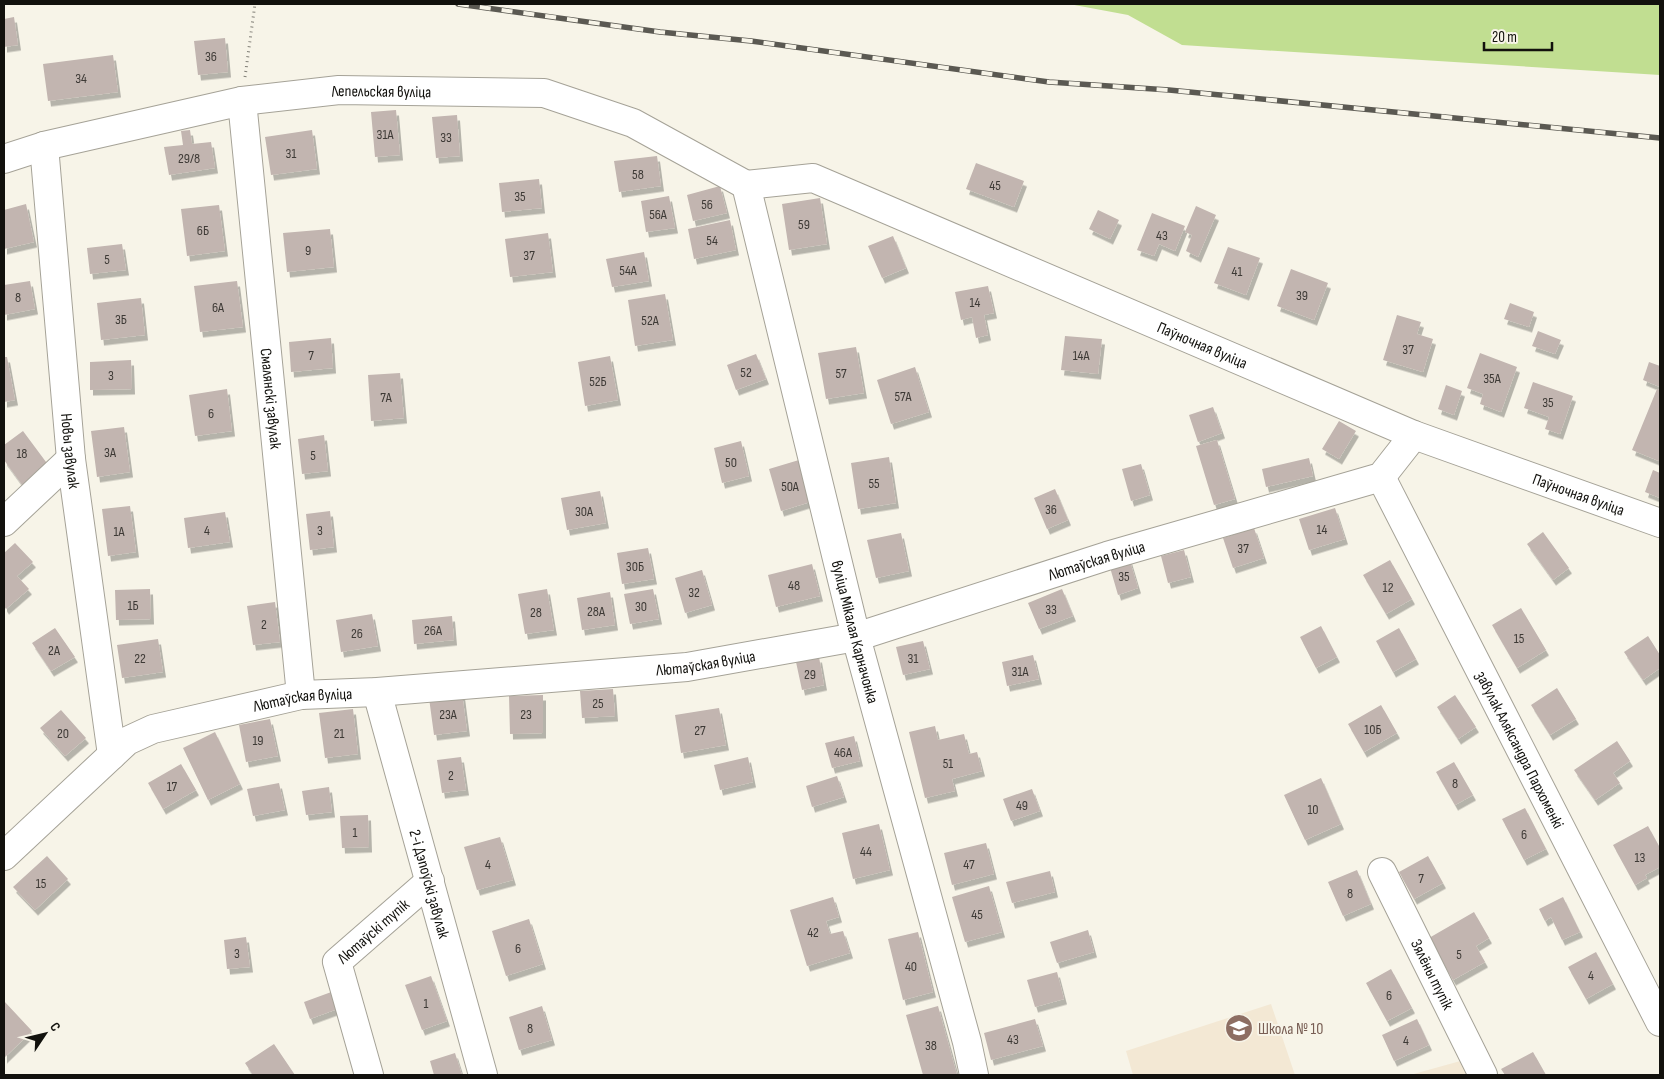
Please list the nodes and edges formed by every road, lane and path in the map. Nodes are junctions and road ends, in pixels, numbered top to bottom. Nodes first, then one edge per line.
1 (255, 4) edge
2 (242, 101) junction
3 (44, 146) junction
4 (4, 159) edge
5 (746, 185) junction
6 (1414, 435) junction
7 (71, 459) junction
8 (1381, 477) junction
9 (4, 522) edge
10 (1660, 523) edge
11 (856, 637) junction
12 (377, 692) junction
13 (301, 696) junction
14 (112, 755) junction
15 (4, 856) edge
16 (1382, 872) dead end
17 (430, 880) junction
18 (1660, 1022) edge
19 (369, 1075) edge
20 (483, 1075) edge
21 (974, 1075) edge
22 (1483, 1075) edge

1 - 2 path
2 - 3 street, Лепельская вуліца
2 - 5 street, Лепельская вуліца
2 - 13 street, Смалянскі завулак
3 - 4 street, Лепельская вуліца
3 - 7 street, Новы завулак
5 - 6 street, Паўночная вуліца
5 - 11 street, вуліца Мікалая Карначонка
6 - 8 street
6 - 10 street, Паўночная вуліца
7 - 9 street
7 - 14 street, Новы завулак
8 - 11 street, Лютаўская вуліца
8 - 18 street, завулак Аляксандра Пархоменкі
11 - 12 street, Лютаўская вуліца
11 - 21 street, вуліца Мікалая Карначонка
12 - 13 street, Лютаўская вуліца
12 - 17 street, 2-і Дэпоўскі завулак
13 - 14 street, Лютаўская вуліца
14 - 15 street, Лютаўская вуліца
16 - 22 street, Зялёны тупік
17 - 19 street, Лютаўскі тупік
17 - 20 street, 2-і Дэпоўскі завулак

